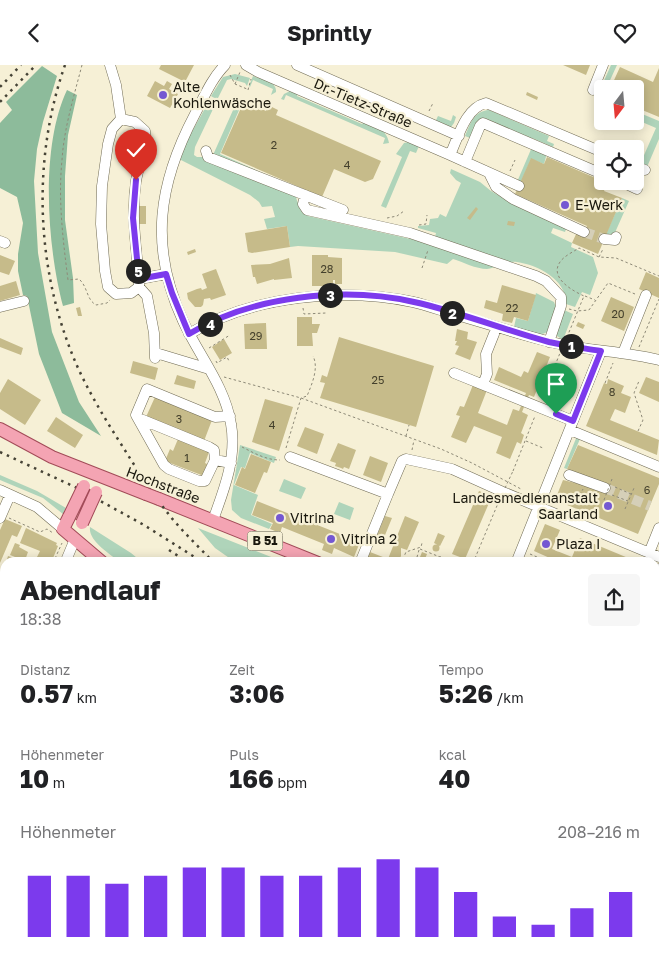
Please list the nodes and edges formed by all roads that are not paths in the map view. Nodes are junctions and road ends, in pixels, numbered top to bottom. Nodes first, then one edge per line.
1 (110, 65) edge
2 (296, 65) edge
3 (604, 65) edge
4 (243, 67) edge
5 (227, 69) edge
6 (593, 90) dead end
7 (121, 119) junction
8 (459, 136) junction
9 (594, 149) edge
10 (206, 151) dead end
11 (450, 155) junction
12 (465, 162) junction
13 (594, 171) edge
14 (489, 173) junction
15 (519, 186) dead end
16 (305, 195) junction
17 (343, 210) dead end
18 (584, 232) tunnel mouth
19 (616, 237) dead end
20 (604, 239) tunnel mouth
21 (166, 274) junction
22 (139, 283) junction
23 (646, 295) dead end
24 (24, 301) dead end
25 (0, 307) edge
26 (189, 334) junction
27 (494, 335) dead end
28 (549, 342) junction
29 (601, 351) junction
30 (623, 353) junction
31 (659, 360) edge
32 (209, 369) junction
33 (454, 373) dead end
34 (483, 384) junction
35 (230, 416) junction
36 (138, 418) junction
37 (571, 425) junction
38 (0, 429) edge
39 (288, 453) road end
40 (215, 460) junction
41 (230, 463) junction
42 (659, 467) edge
43 (90, 473) junction
44 (569, 475) dead end
45 (103, 478) junction
46 (607, 488) tunnel mouth
47 (0, 490) edge
48 (388, 494) junction
49 (10, 495) junction
50 (539, 507) junction
51 (3, 517) edge
52 (213, 520) junction
53 (659, 528) edge
54 (64, 536) junction
55 (649, 553) junction
56 (65, 557) edge
57 (94, 557) edge
58 (304, 557) edge
59 (362, 557) edge
60 (518, 557) edge
61 (659, 557) edge

1 - 7 street
2 - 8 street, Dr.-Tietz-Straße
3 - 6 street
4 - 11 street, Dr.-Tietz-Straße
5 - 21 street
7 - 22 street
7 - 22 street
8 - 9 street
8 - 11 street
10 - 16 street
11 - 12 street, Dr.-Tietz-Straße
12 - 13 street
12 - 14 street, Dr.-Tietz-Straße
14 - 15 street, Dr.-Tietz-Straße
14 - 18 street
16 - 17 street
16 - 28 street
19 - 20 street
21 - 22 street
21 - 26 street
22 - 32 street
23 - 30 street
24 - 25 street
26 - 28 street
26 - 32 street
27 - 34 street
28 - 29 street
29 - 30 street
29 - 37 street
30 - 31 street
32 - 35 street
33 - 34 street
34 - 37 street
35 - 36 street
35 - 41 street
36 - 40 street
36 - 40 street
37 - 42 street
37 - 50 street
38 - 43 main road, Hochstraße / B 51
39 - 48 street
40 - 41 street
41 - 52 street
43 - 45 main road, Hochstraße / B 51
43 - 54 main road, bridge
44 - 46 street
45 - 52 main road, Hochstraße / B 51, bridge
45 - 54 main road, bridge
47 - 49 street
48 - 50 street
48 - 59 street
49 - 51 street
49 - 54 street
50 - 55 street
50 - 60 street
52 - 58 main road, Hochstraße / B 51
53 - 55 street
54 - 56 street
54 - 57 main road
55 - 61 street

